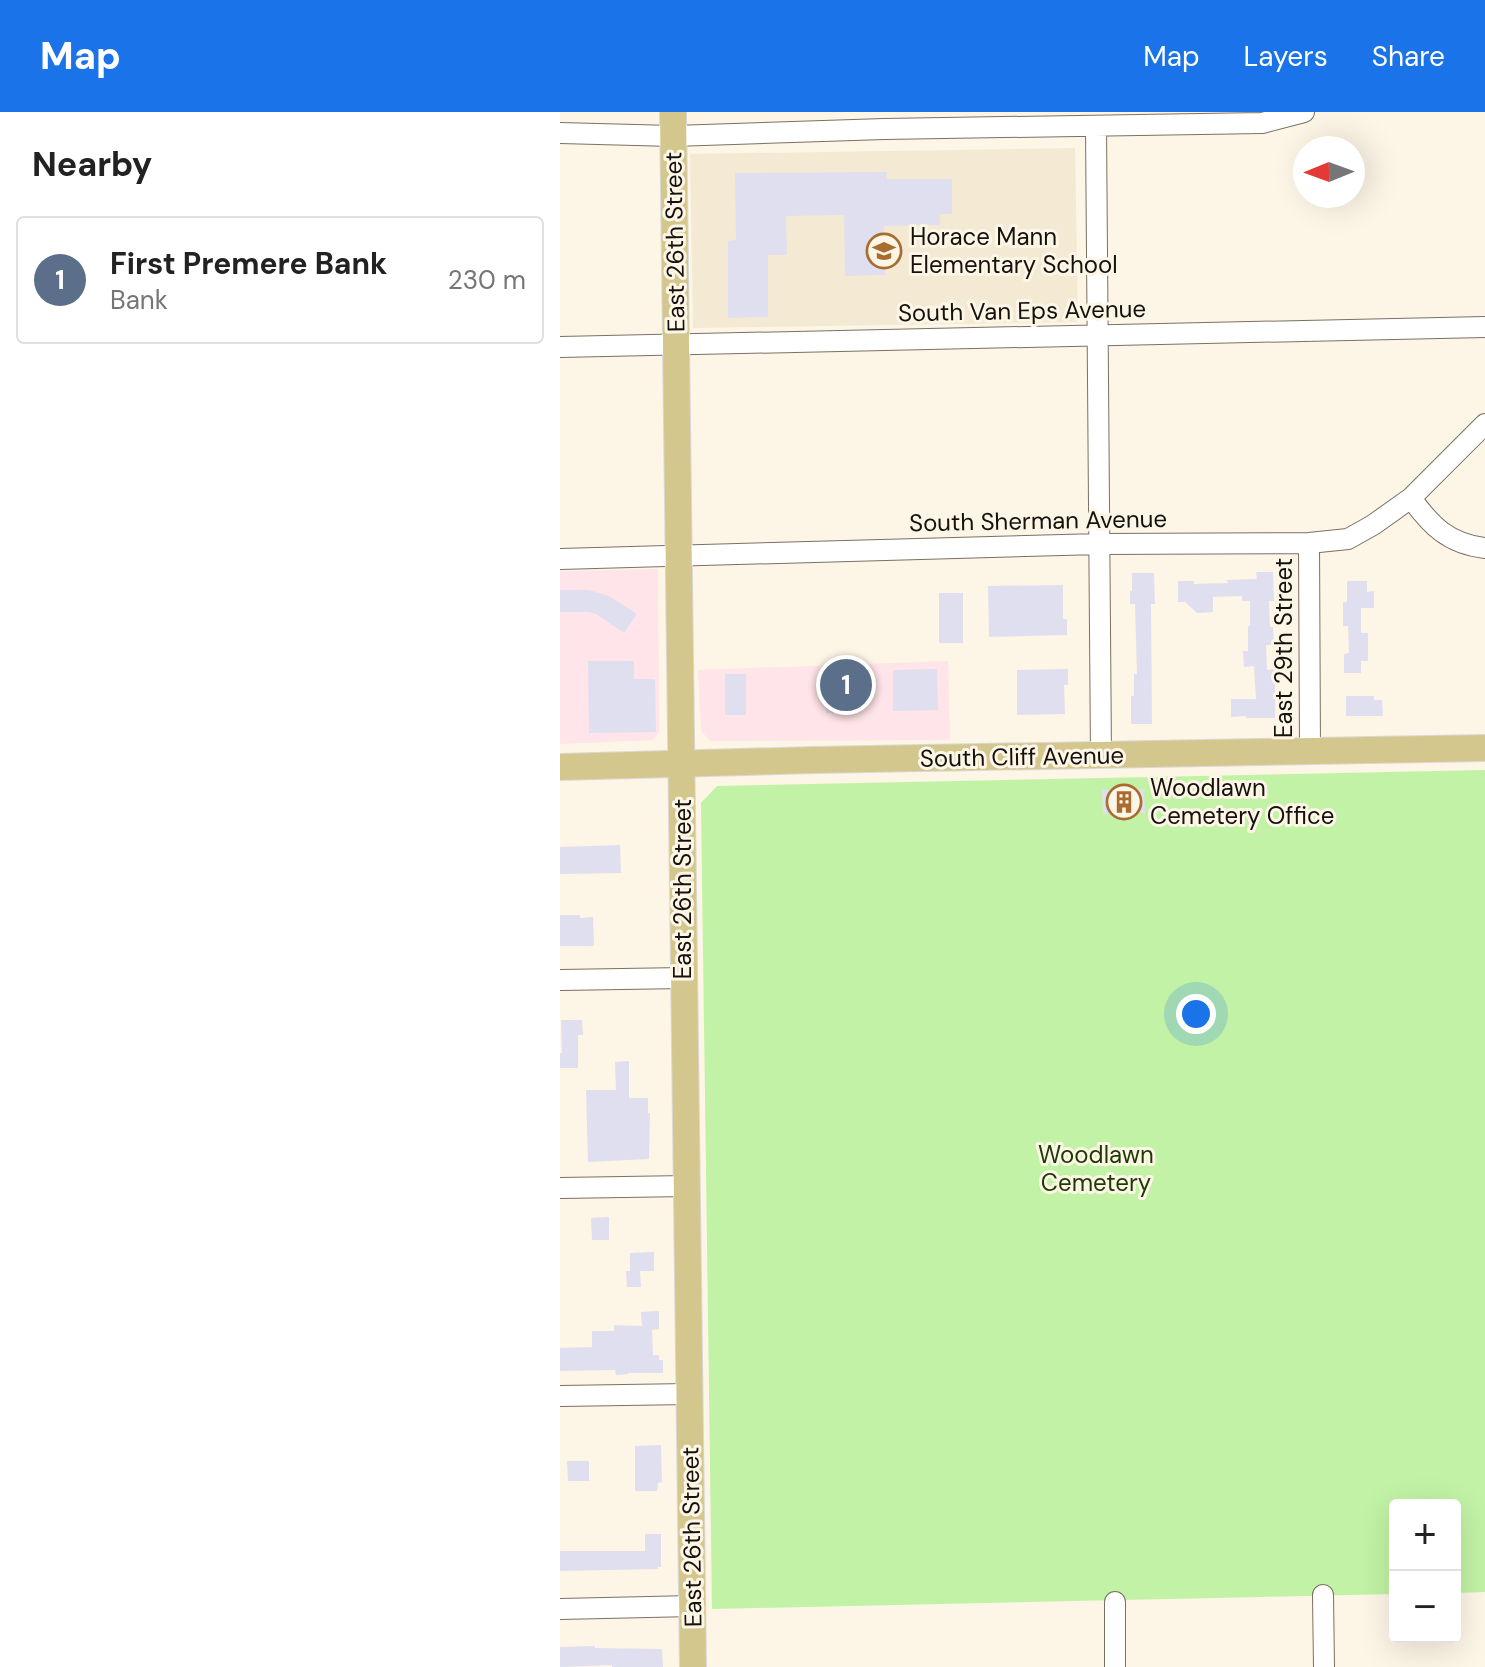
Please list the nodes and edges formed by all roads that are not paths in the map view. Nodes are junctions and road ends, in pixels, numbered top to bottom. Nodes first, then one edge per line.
1 (1304, 112) edge
2 (884, 121) edge
3 (673, 124) edge
4 (1096, 127) junction
5 (560, 133) edge
6 (1485, 327) edge
7 (1097, 335) junction
8 (677, 345) junction
9 (560, 347) edge
10 (1485, 424) edge
11 (1411, 498) junction
12 (1309, 543) junction
13 (1099, 544) junction
14 (1485, 548) edge
15 (678, 557) junction
16 (560, 559) edge
17 (1485, 748) edge
18 (1310, 752) junction
19 (1101, 756) junction
20 (682, 763) junction
21 (560, 767) edge
22 (684, 978) junction
23 (560, 980) edge
24 (687, 1186) junction
25 (560, 1188) edge
26 (689, 1394) junction
27 (560, 1396) edge
28 (1323, 1595) dead end
29 (1115, 1602) dead end
30 (693, 1606) junction
31 (560, 1609) edge
32 (693, 1667) edge
33 (1115, 1667) edge
34 (1324, 1667) edge

1 - 4 street
2 - 3 street
2 - 4 street
3 - 5 street
3 - 8 main road, East 26th Street
4 - 7 street
6 - 7 street, South Van Eps Avenue
7 - 8 street, South Van Eps Avenue
7 - 13 street
8 - 9 street, South Van Eps Avenue
8 - 15 main road, East 26th Street
10 - 11 street, South Sherman Avenue
11 - 12 street, South Sherman Avenue
11 - 14 street
12 - 13 street, South Sherman Avenue
12 - 18 street, East 29th Street
13 - 15 street, South Sherman Avenue
13 - 19 street
15 - 16 street, South Sherman Avenue
15 - 20 main road, East 26th Street
17 - 18 main road, South Cliff Avenue
18 - 19 main road, South Cliff Avenue
19 - 20 main road, South Cliff Avenue
20 - 21 main road, South Cliff Avenue
20 - 22 main road, East 26th Street
22 - 23 street
22 - 24 main road, East 26th Street
24 - 25 street
24 - 26 main road, East 26th Street
26 - 27 street
26 - 30 main road, East 26th Street
28 - 34 street
29 - 33 street
30 - 31 street
30 - 32 main road, East 26th Street

